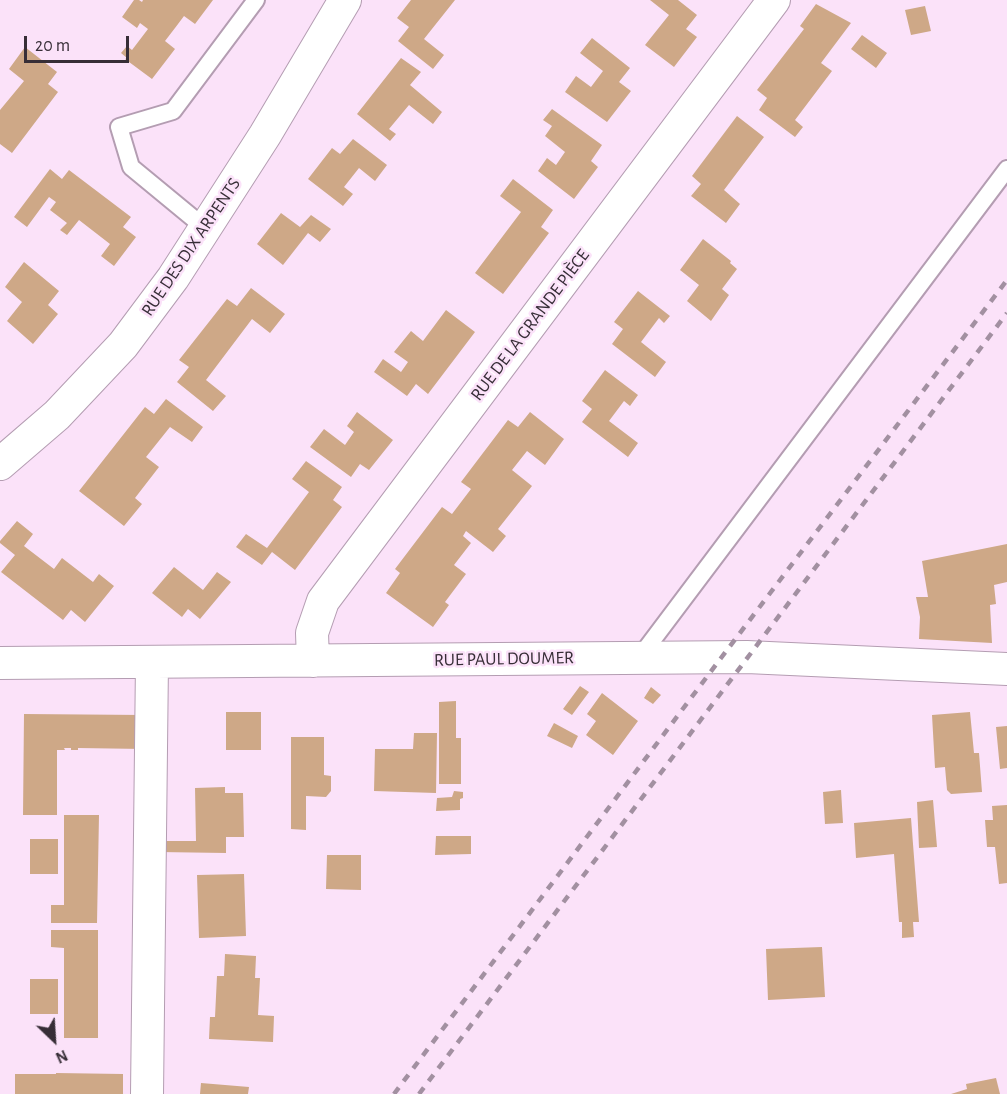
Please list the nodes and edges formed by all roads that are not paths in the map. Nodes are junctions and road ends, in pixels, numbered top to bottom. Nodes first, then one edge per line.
1 (256, 0) edge
2 (345, 0) edge
3 (774, 0) edge
4 (1007, 170) edge
5 (205, 228) junction
6 (0, 464) edge
7 (639, 658) junction
8 (313, 661) junction
9 (152, 662) junction
10 (0, 663) edge
11 (1007, 669) edge
12 (147, 1094) edge

1 - 5 lane
2 - 5 street, RUE DES DIX ARPENTS
3 - 8 street, RUE DE LA GRANDE PIÈCE
4 - 7 lane
5 - 6 street, RUE DES DIX ARPENTS
7 - 8 street, RUE PAUL DOUMER
7 - 11 street, RUE PAUL DOUMER
8 - 9 street, RUE PAUL DOUMER
9 - 10 street, RUE PAUL DOUMER
9 - 12 street

